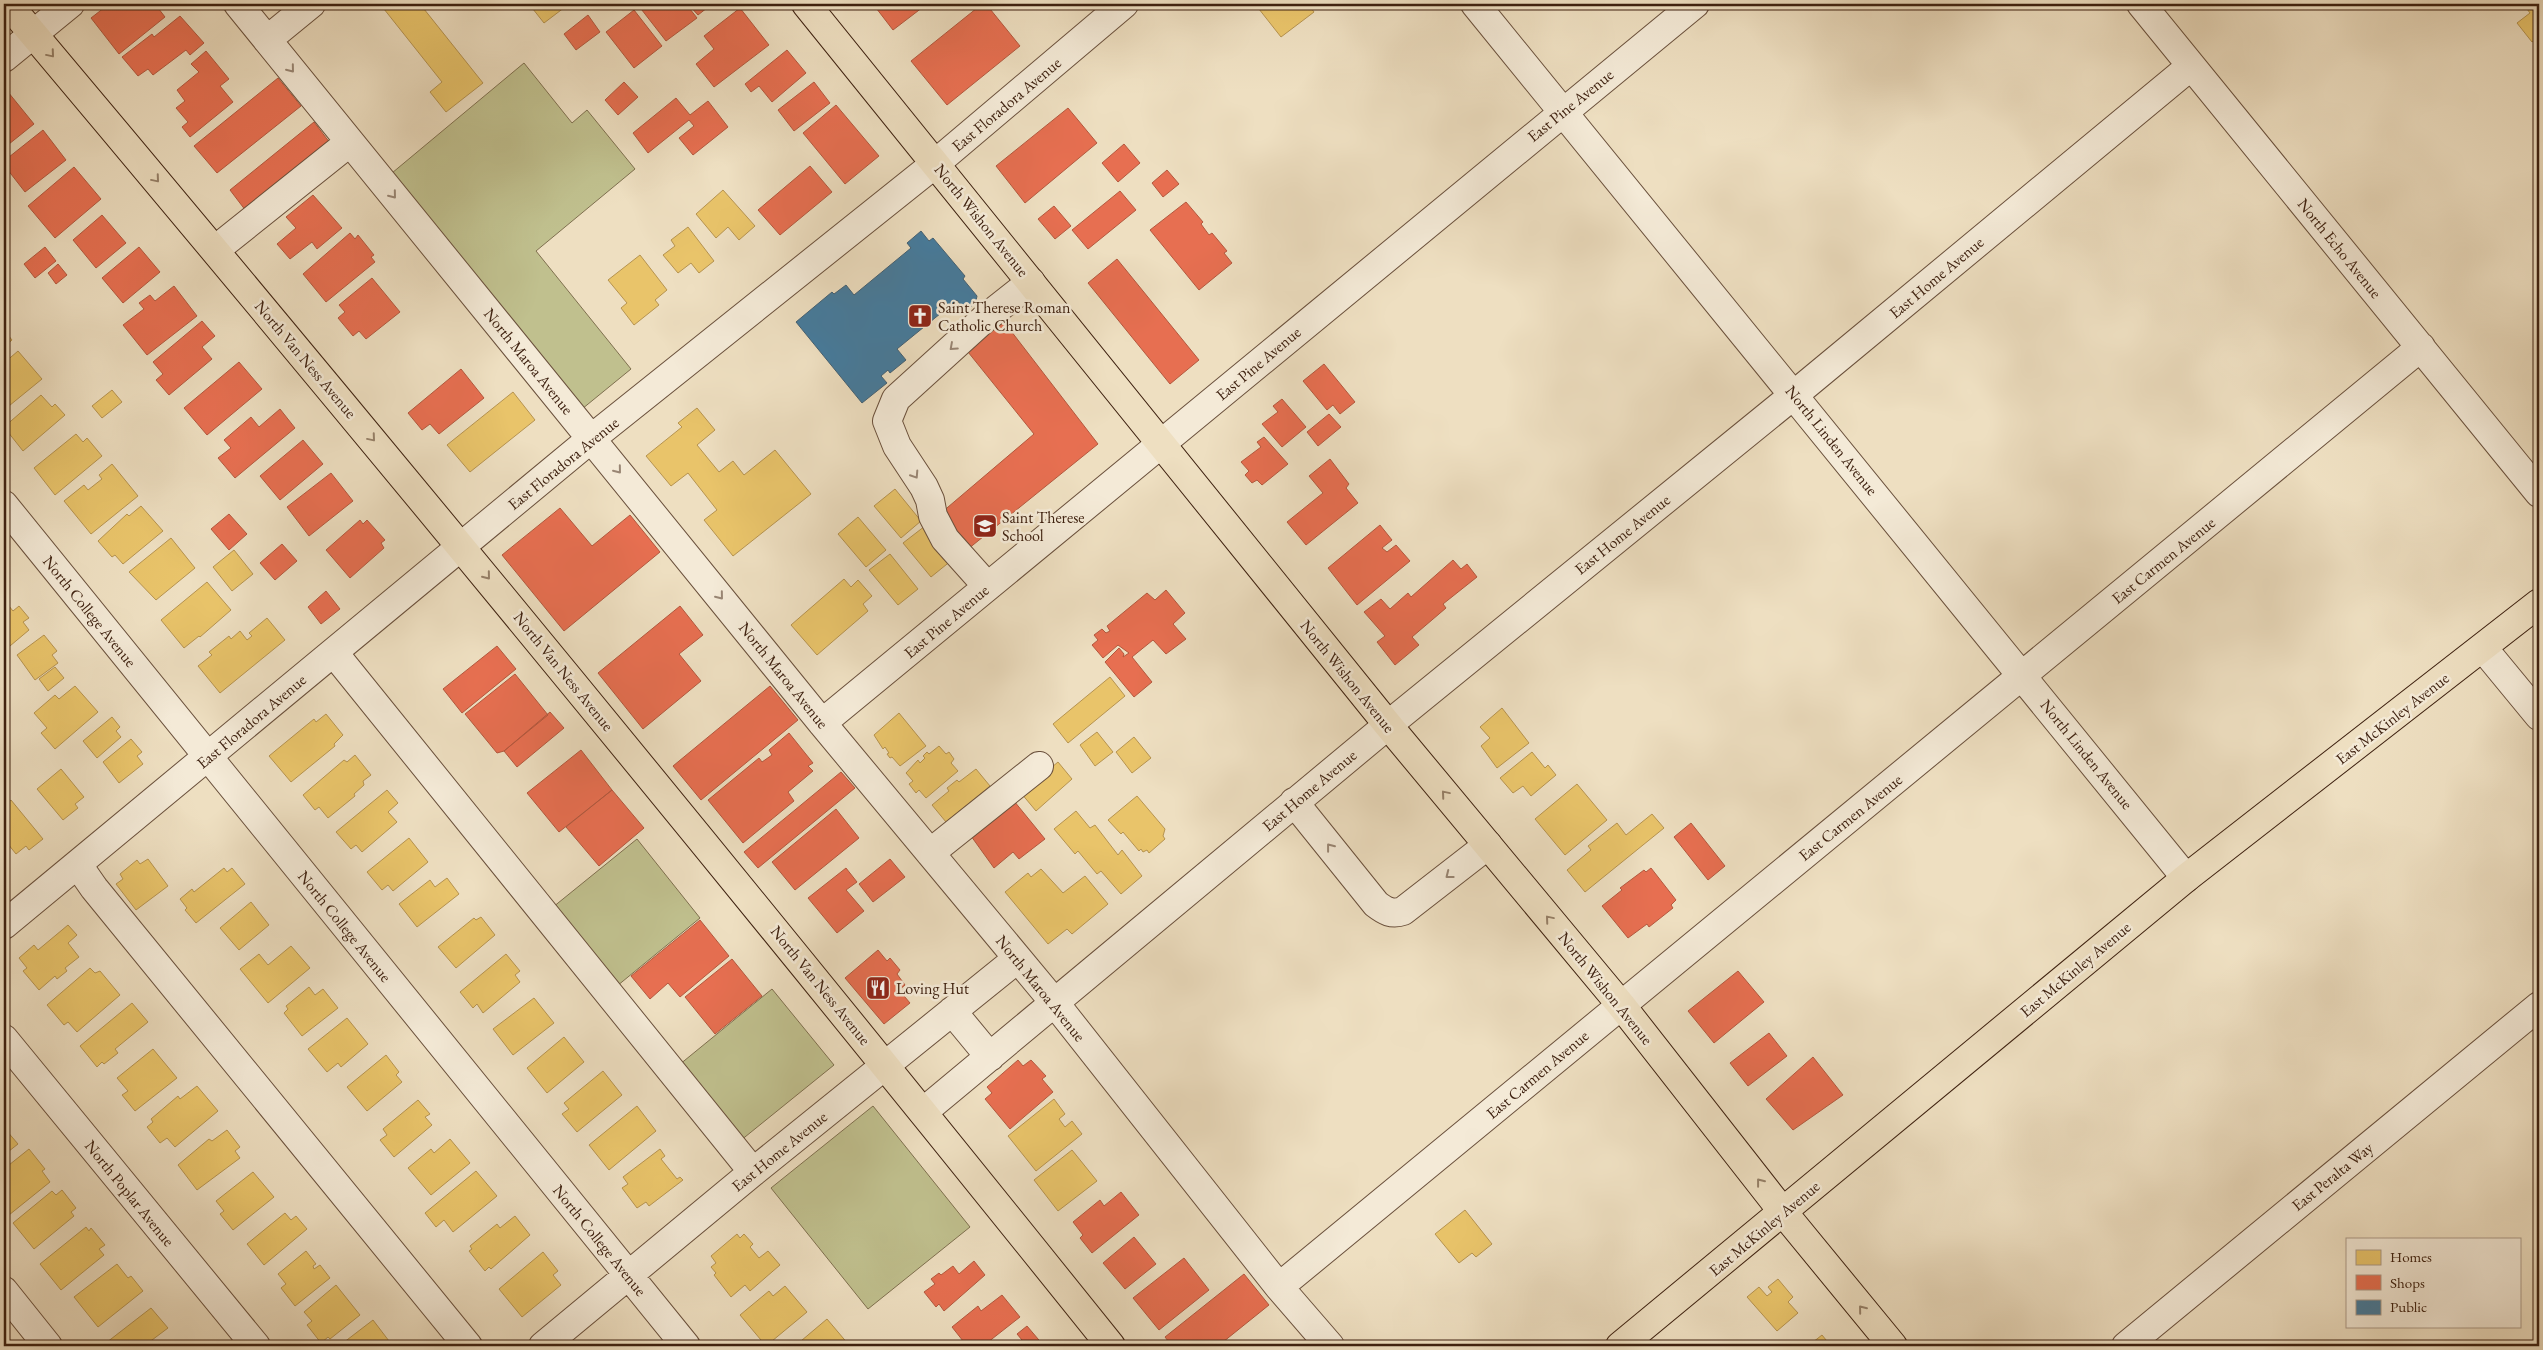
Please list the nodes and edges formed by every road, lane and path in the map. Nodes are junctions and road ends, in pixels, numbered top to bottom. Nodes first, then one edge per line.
1 (8, 4) edge
2 (70, 4) edge
3 (238, 4) edge
4 (311, 4) edge
5 (806, 4) edge
6 (1124, 4) edge
7 (1475, 4) edge
8 (1694, 4) edge
9 (2141, 4) edge
10 (34, 34) junction
11 (267, 40) junction
12 (4, 58) edge
13 (2191, 66) junction
14 (1562, 111) junction
15 (350, 142) junction
16 (936, 163) junction
17 (215, 250) junction
18 (1031, 282) junction
19 (2421, 347) junction
20 (1795, 394) junction
21 (592, 438) junction
22 (1160, 444) junction
23 (2539, 492) edge
24 (4, 505) edge
25 (462, 545) junction
26 (987, 586) junction
27 (2539, 603) edge
28 (2483, 648) junction
29 (334, 652) junction
30 (2023, 675) junction
31 (2539, 716) edge
32 (822, 723) junction
33 (1388, 724) junction
34 (208, 758) junction
35 (1039, 766) dead end
36 (1294, 802) junction
37 (1488, 845) junction
38 (930, 853) junction
39 (78, 864) junction
40 (2186, 878) junction
41 (4, 925) edge
42 (1017, 959) junction
43 (1054, 1002) junction
44 (1621, 1005) junction
45 (2539, 1006) edge
46 (952, 1011) junction
47 (4, 1039) edge
48 (990, 1057) junction
49 (886, 1064) junction
50 (924, 1112) junction
51 (754, 1172) junction
52 (1783, 1212) junction
53 (628, 1275) junction
54 (1279, 1287) junction
55 (4, 1291) edge
56 (48, 1346) edge
57 (256, 1346) edge
58 (468, 1346) edge
59 (543, 1346) edge
60 (686, 1346) edge
61 (1111, 1346) edge
62 (1330, 1346) edge
63 (1620, 1346) edge
64 (1893, 1346) edge
65 (2126, 1346) edge

1 - 10 main road, North Van Ness Avenue
2 - 10 street
3 - 11 street, North Maroa Avenue
4 - 11 street
5 - 16 main road, North Wishon Avenue
6 - 16 street, East Floradora Avenue
7 - 14 street, North Linden Avenue
8 - 14 street, East Pine Avenue
9 - 13 street, North Echo Avenue
10 - 12 street
10 -> 17 main road, North Van Ness Avenue
11 -> 15 street, North Maroa Avenue
13 - 19 street, North Echo Avenue
13 - 20 street, East Home Avenue
14 - 20 street, North Linden Avenue
14 - 22 street, East Pine Avenue
15 - 17 street
15 -> 21 street, North Maroa Avenue
16 - 18 main road, North Wishon Avenue
16 - 21 street, East Floradora Avenue
17 -> 25 main road, North Van Ness Avenue
18 - 22 main road, North Wishon Avenue
18 -> 26 street
19 - 23 street, North Echo Avenue
19 - 30 street, East Carmen Avenue
20 - 30 street, North Linden Avenue
20 - 33 street, East Home Avenue
21 - 25 street, East Floradora Avenue
21 -> 32 street, North Maroa Avenue
22 - 26 street, East Pine Avenue
22 - 33 main road, North Wishon Avenue
24 - 34 street, North College Avenue
25 - 29 street, East Floradora Avenue
25 -> 49 main road, North Van Ness Avenue
26 - 32 street, East Pine Avenue
27 - 28 main road, East McKinley Avenue
28 - 31 street
28 - 40 main road, East McKinley Avenue
29 - 34 street, East Floradora Avenue
29 - 51 street
30 - 40 street, North Linden Avenue
30 - 44 street, East Carmen Avenue
32 - 38 street, North Maroa Avenue
33 - 36 street, East Home Avenue
37 -> 33 main road, North Wishon Avenue
34 - 39 street, East Floradora Avenue
34 - 53 street, North College Avenue
35 - 38 street
37 -> 36 street
36 - 43 street, East Home Avenue
44 -> 37 main road, North Wishon Avenue
38 - 42 street, North Maroa Avenue
39 - 41 street, East Floradora Avenue
39 - 58 street
40 - 52 main road, East McKinley Avenue
42 - 43 street, North Maroa Avenue
42 - 46 street, East Home Avenue
43 - 48 street, East Home Avenue
43 - 54 street, North Maroa Avenue
52 -> 44 main road, North Wishon Avenue
44 - 54 street, East Carmen Avenue
45 - 65 street, East Peralta Way
46 - 48 street
46 - 49 street, East Home Avenue
47 - 57 street, North Poplar Avenue
48 - 50 street, East Home Avenue
49 - 50 main road, North Van Ness Avenue
49 - 51 street, East Home Avenue
50 - 61 main road, North Van Ness Avenue
51 - 53 street, East Home Avenue
52 - 63 main road, East McKinley Avenue
64 -> 52 main road, North Wishon Avenue
53 - 59 street, East Home Avenue
53 - 60 street, North College Avenue
54 - 62 street, North Maroa Avenue
55 - 56 street

